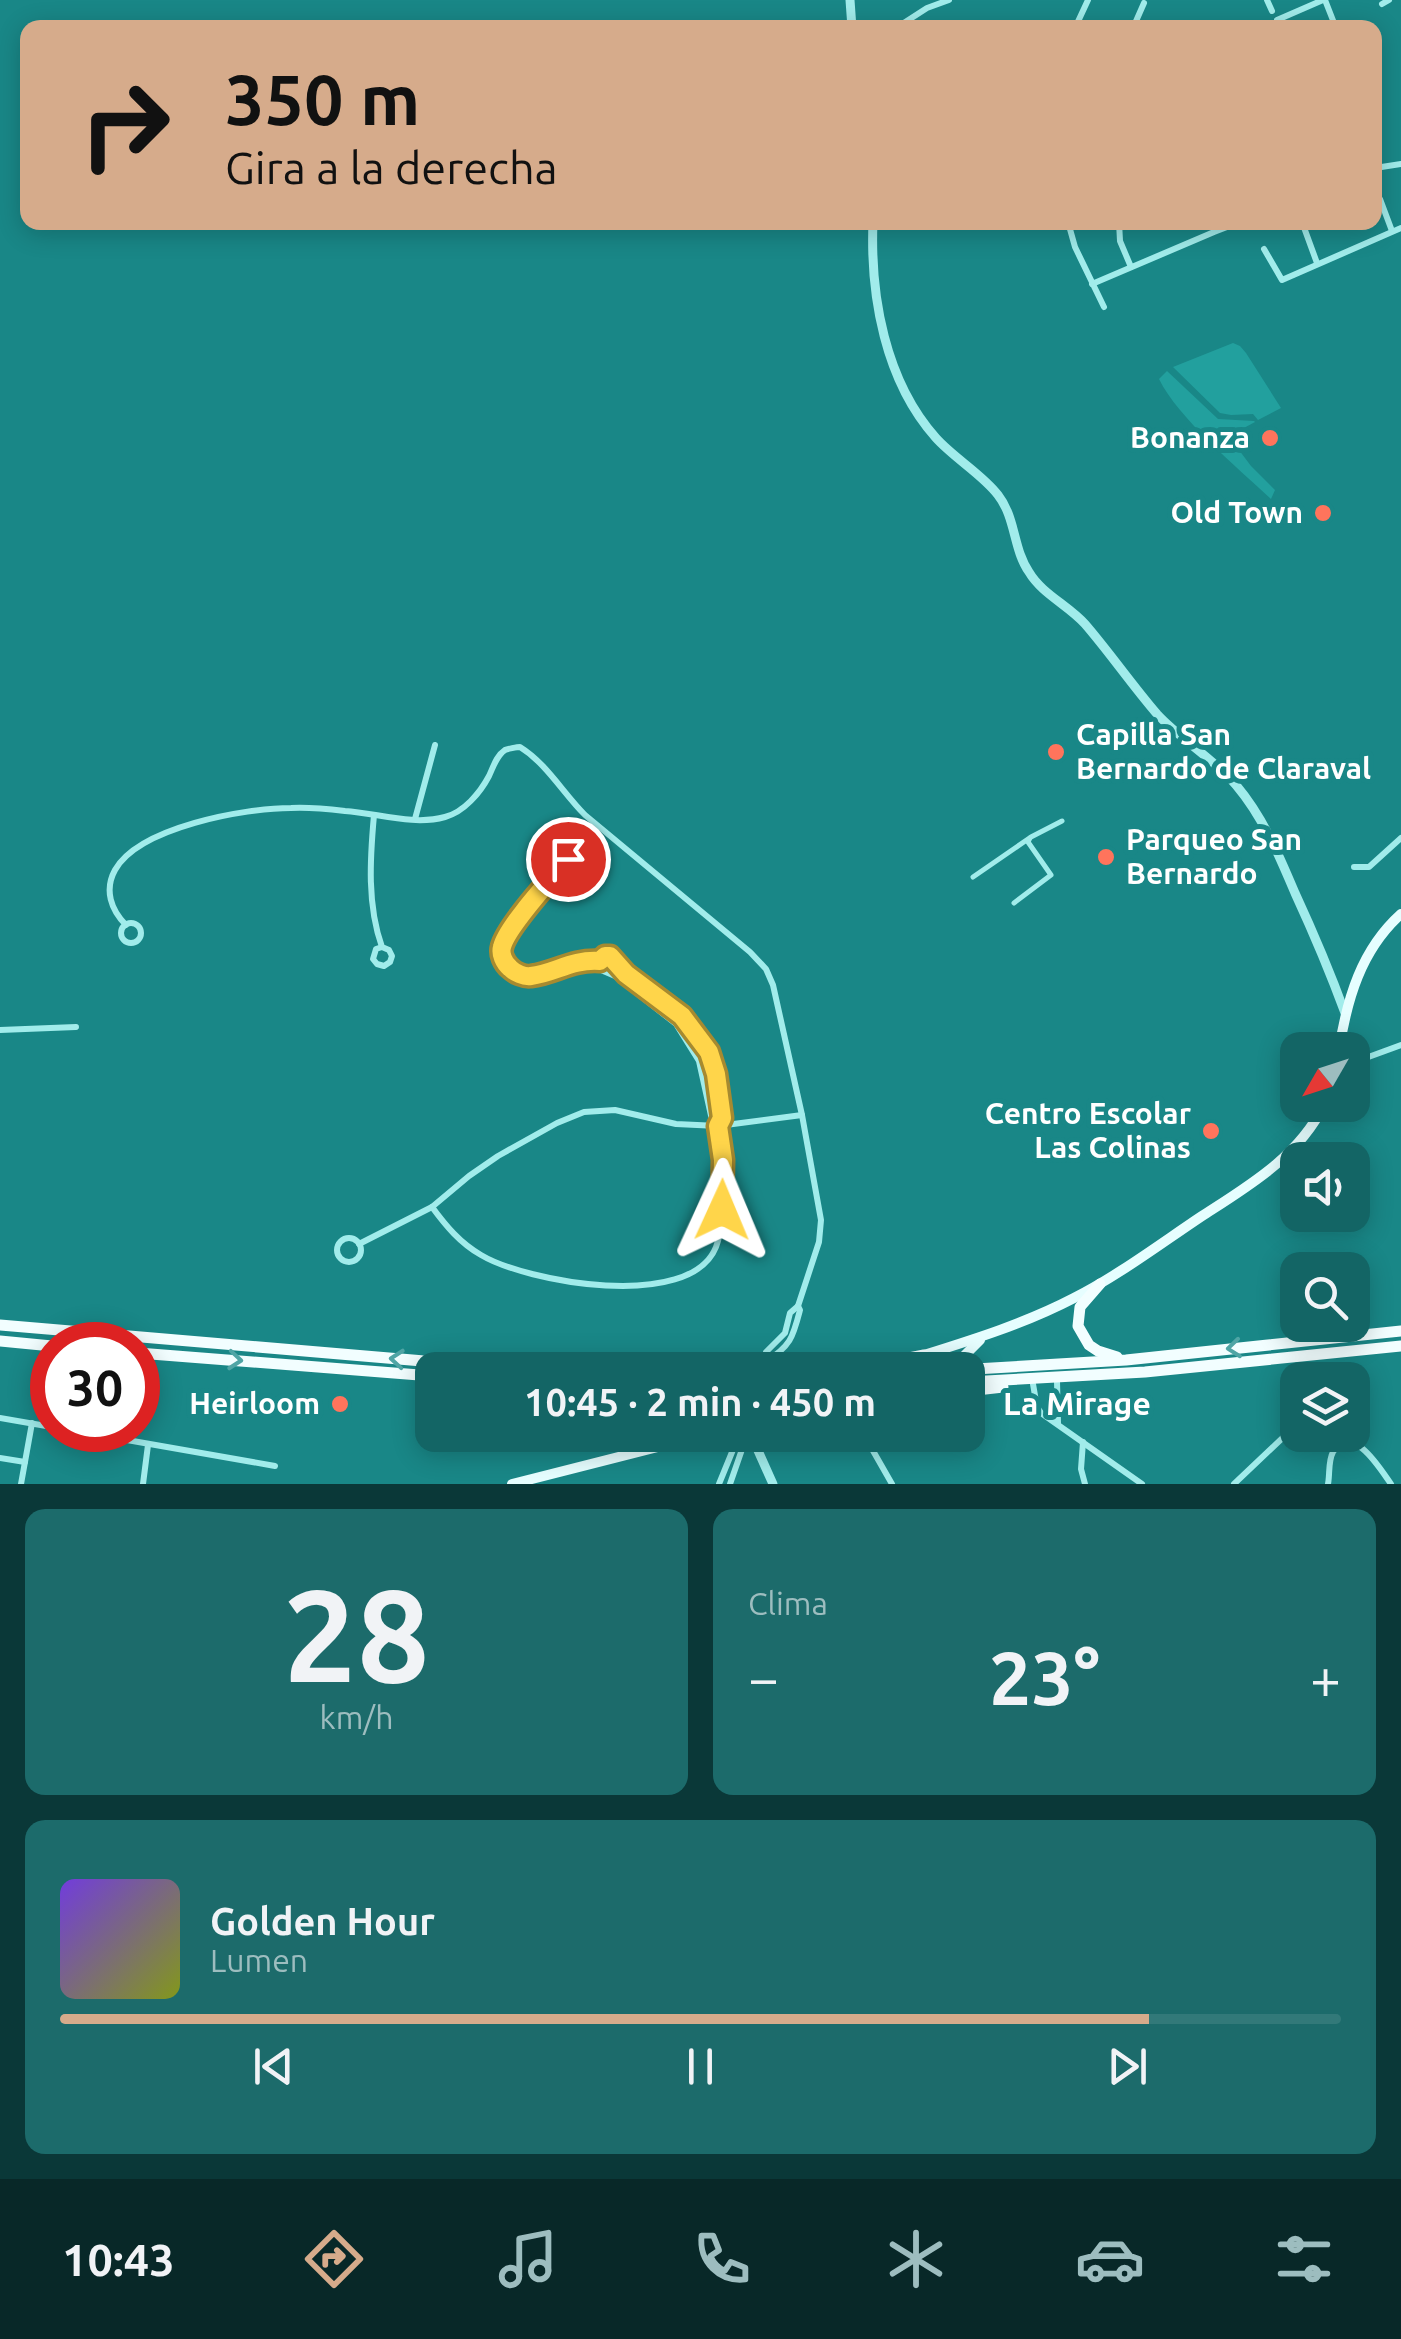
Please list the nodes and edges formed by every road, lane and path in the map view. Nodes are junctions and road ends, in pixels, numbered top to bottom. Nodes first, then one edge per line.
1 (948, 0) edge
2 (1267, 0) edge
3 (1324, 0) edge
4 (1144, 2) dead end
5 (1272, 11) dead end
6 (908, 20) edge
7 (1136, 20) edge
8 (1277, 20) edge
9 (1382, 204) edge
10 (1401, 228) edge
11 (873, 230) edge
12 (1070, 230) edge
13 (1119, 230) edge
14 (1219, 230) edge
15 (1305, 230) edge
16 (1392, 231) junction
17 (1214, 232) joint
18 (1264, 250) dead end
19 (1317, 262) junction
20 (1130, 267) junction
21 (1092, 284) junction
22 (1104, 307) dead end
23 (435, 745) dead end
24 (374, 814) junction
25 (415, 819) junction
26 (1062, 821) dead end
27 (1030, 837) junction
28 (587, 838) dead end
29 (1401, 838) edge
30 (1354, 867) dead end
31 (973, 877) dead end
32 (1014, 902) dead end
33 (1401, 914) edge
34 (126, 925) dead end
35 (382, 947) dead end
36 (600, 961) junction
37 (1344, 1013) junction
38 (76, 1027) dead end
39 (0, 1030) edge
40 (1341, 1032) edge
41 (1401, 1045) edge
42 (1370, 1056) edge
43 (802, 1115) junction
44 (1315, 1122) edge
45 (718, 1126) junction
46 (432, 1208) junction
47 (359, 1244) dead end
48 (1100, 1284) junction
49 (0, 1325) edge
50 (1401, 1331) edge
51 (984, 1336) junction
52 (0, 1341) edge
53 (30, 1344) edge
54 (1401, 1346) edge
55 (779, 1352) edge
56 (933, 1352) edge
57 (969, 1352) edge
58 (160, 1354) edge
59 (415, 1360) edge
60 (1126, 1360) junction
61 (985, 1367) edge
62 (1145, 1372) junction
63 (415, 1375) edge
64 (985, 1381) edge
65 (1058, 1382) junction
66 (1033, 1384) junction
67 (985, 1389) edge
68 (0, 1418) edge
69 (30, 1423) edge
70 (1058, 1424) junction
71 (30, 1434) edge
72 (1280, 1440) edge
73 (1083, 1441) junction
74 (160, 1446) edge
75 (147, 1452) edge
76 (638, 1452) edge
77 (737, 1452) edge
78 (740, 1452) edge
79 (756, 1452) edge
80 (874, 1452) edge
81 (0, 1458) edge
82 (25, 1462) junction
83 (276, 1466) dead end
84 (22, 1484) edge
85 (144, 1484) edge
86 (512, 1484) edge
87 (720, 1484) edge
88 (730, 1484) edge
89 (774, 1484) edge
90 (892, 1484) edge
91 (1085, 1484) edge
92 (1142, 1484) edge
93 (1234, 1484) edge
94 (1328, 1484) edge
95 (1391, 1484) edge

1 - 6 street
2 - 5 street
3 - 8 street
4 - 7 street
9 - 16 street
10 - 16 street
11 - 37 street
12 - 21 street
13 - 20 street
14 - 17 street
15 - 19 street
16 - 19 street
17 - 20 street
18 - 19 street
20 - 21 street
21 - 22 street
23 - 25 street
24 - 25 street
24 - 34 street
24 - 35 street
25 - 43 street
26 - 27 street
27 - 31 street
27 - 32 street
28 - 36 street
29 - 30 street
33 - 37 main road
36 - 45 street
36 - 45 street
37 - 40 main road
38 - 39 street
41 - 42 street
43 - 45 street
43 - 55 street
44 - 48 main road
45 - 46 street
45 - 46 street
46 - 47 street
48 - 51 main road
48 - 60 highway
59 -> 49 highway
50 -> 60 highway
51 - 56 main road
51 - 57 main road
52 - 53 highway
54 - 62 highway
58 -> 63 highway
60 - 61 highway
62 - 64 highway
62 - 65 highway
65 - 66 highway
65 - 70 street
66 - 67 highway
66 - 70 street
68 - 69 street
70 - 73 street
71 - 82 street
72 - 93 street
73 - 91 street
73 - 92 street
74 - 83 street
75 - 85 street
76 - 86 main road
77 - 87 street
78 - 88 street
79 - 89 street
80 - 90 street
81 - 82 street
82 - 84 street
94 - 95 street

